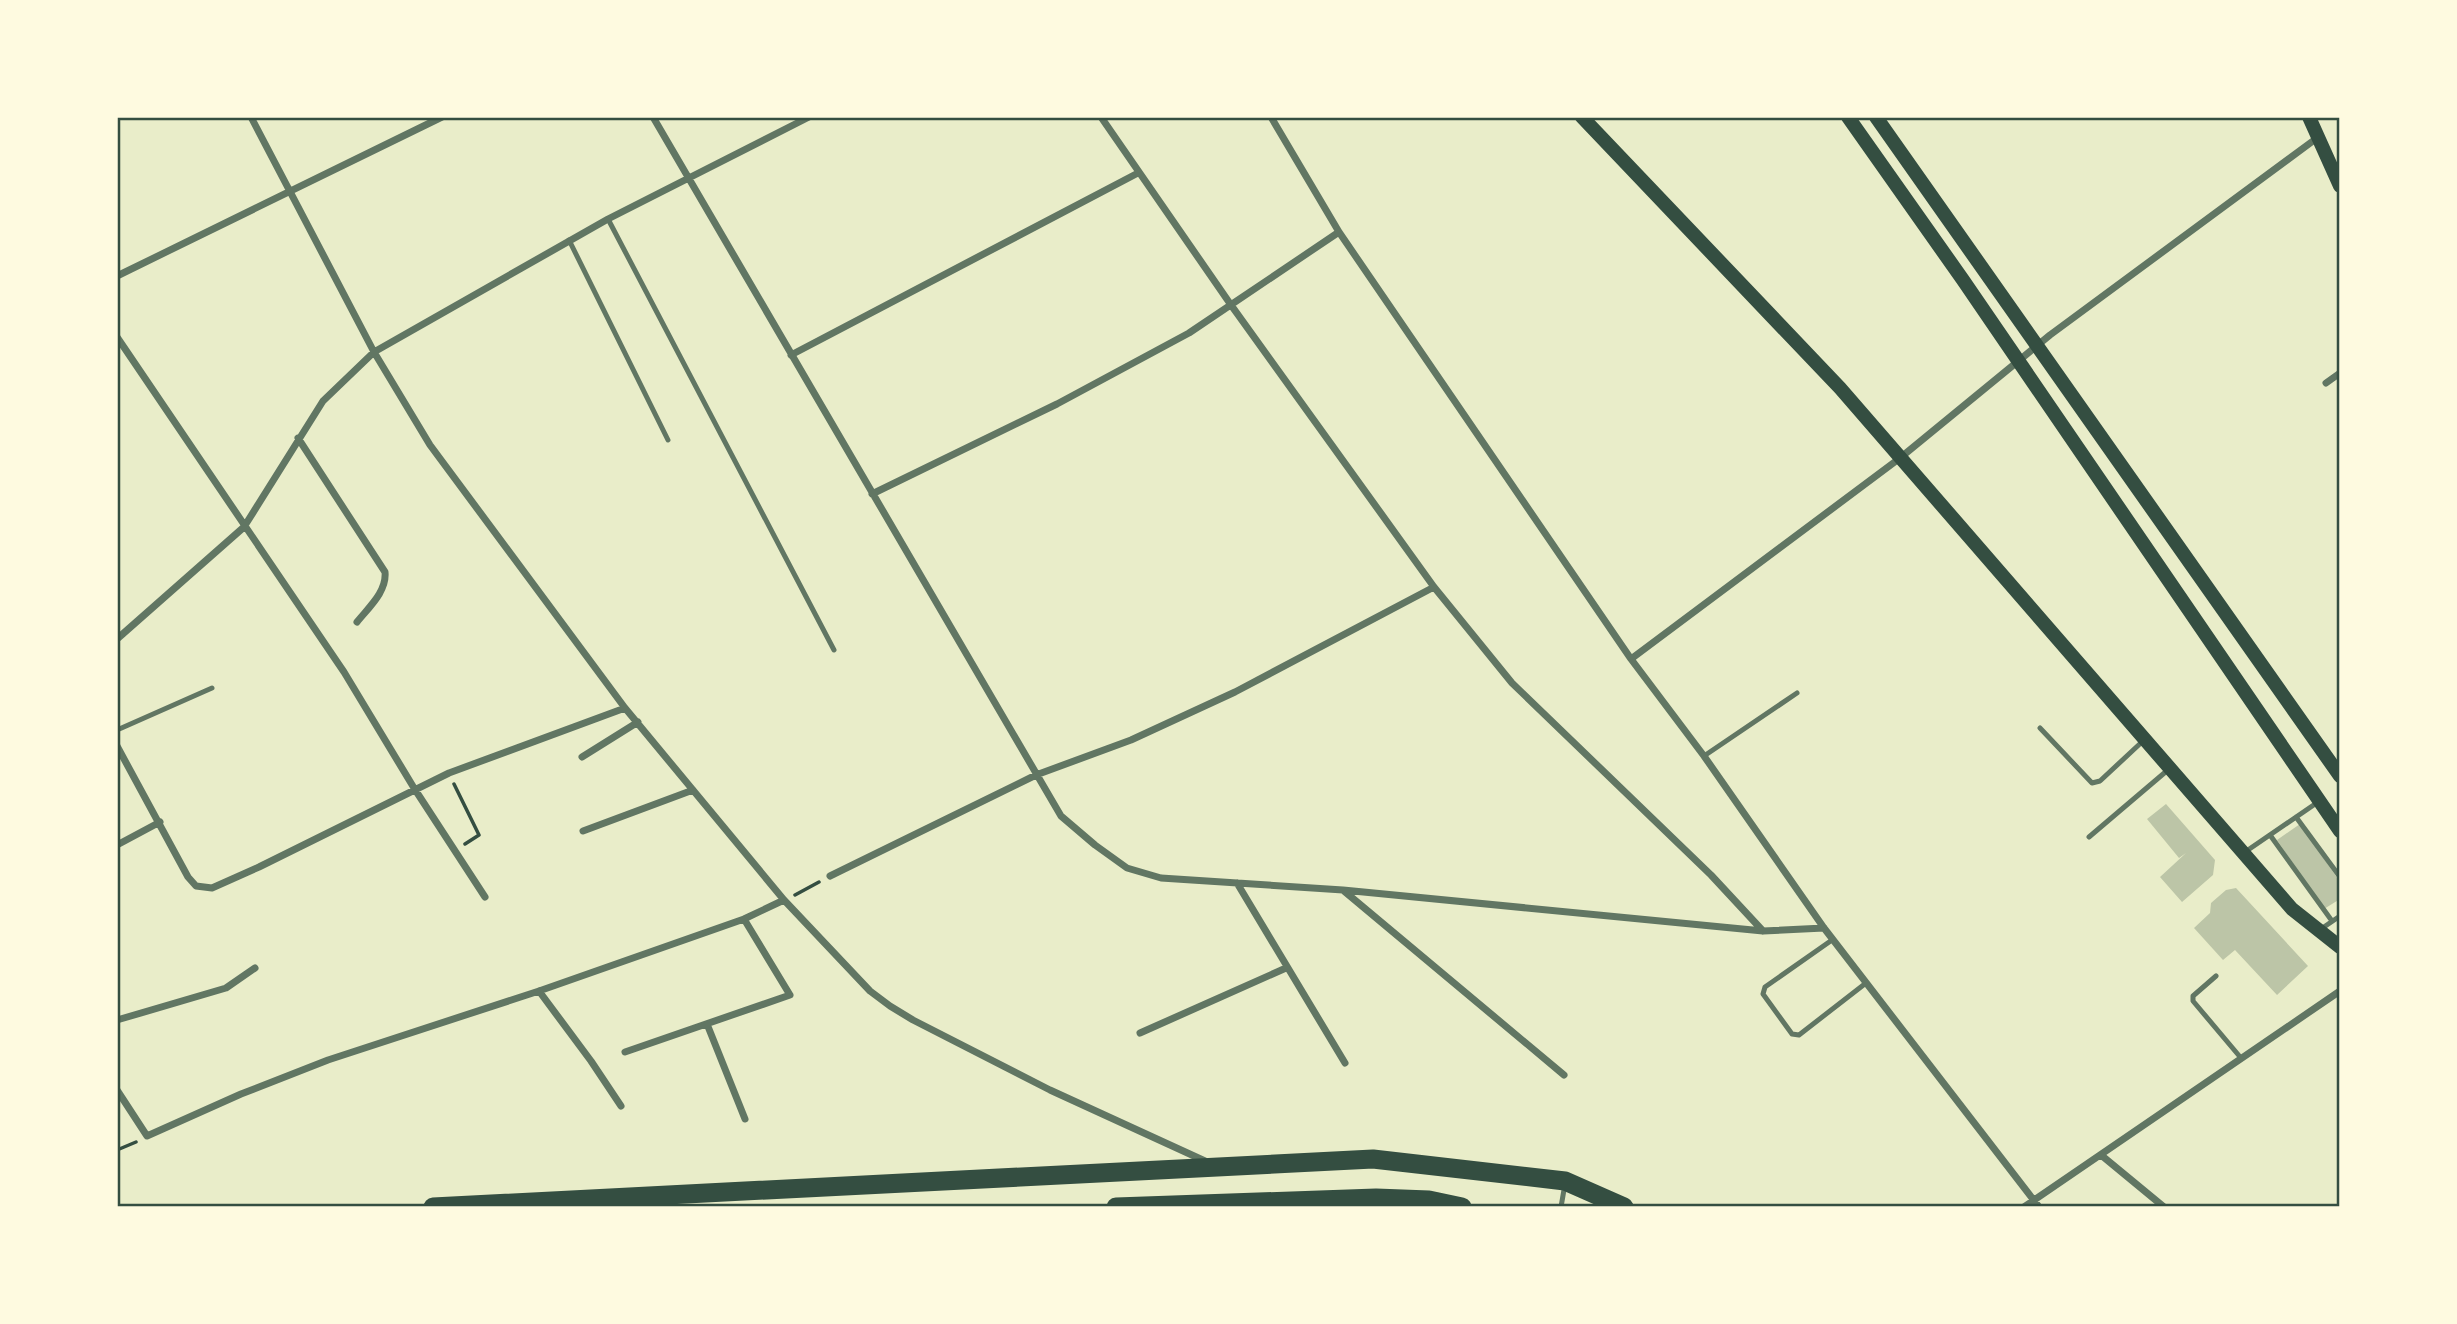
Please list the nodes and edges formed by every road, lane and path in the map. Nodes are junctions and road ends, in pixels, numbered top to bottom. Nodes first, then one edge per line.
1 (251, 117) edge
2 (442, 117) edge
3 (653, 117) edge
4 (809, 117) edge
5 (1101, 117) edge
6 (1271, 117) edge
7 (1583, 117) edge
8 (1848, 117) edge
9 (1876, 117) edge
10 (2309, 117) edge
11 (2318, 138) junction
12 (1138, 173) junction
13 (688, 178) junction
14 (2340, 186) edge
15 (289, 193) junction
16 (608, 219) junction
17 (1339, 232) junction
18 (569, 240) junction
19 (117, 276) edge
20 (1231, 305) junction
21 (117, 337) edge
22 (2038, 345) junction
23 (374, 352) junction
24 (791, 355) junction
25 (2017, 362) junction
26 (2340, 373) edge
27 (2326, 383) dead end
28 (299, 438) junction
29 (668, 440) dead end
30 (1900, 458) junction
31 (872, 494) junction
32 (244, 527) junction
33 (1434, 587) junction
34 (357, 622) dead end
35 (117, 639) edge
36 (834, 650) dead end
37 (1631, 659) junction
38 (212, 688) dead end
39 (1797, 693) dead end
40 (625, 708) junction
41 (638, 722) junction
42 (2040, 728) dead end
43 (117, 730) edge
44 (2144, 740) junction
45 (117, 746) edge
46 (1704, 755) junction
47 (582, 757) dead end
48 (2169, 769) junction
49 (449, 773) junction
50 (1036, 775) junction
51 (2340, 776) edge
52 (414, 789) junction
53 (693, 790) junction
54 (2319, 801) junction
55 (2296, 817) junction
56 (160, 822) junction
57 (583, 831) dead end
58 (2340, 831) edge
59 (2270, 835) junction
60 (2089, 838) dead end
61 (117, 845) edge
62 (455, 851) junction
63 (2243, 854) junction
64 (830, 876) joint
65 (2340, 877) edge
66 (1237, 883) junction
67 (1343, 890) junction
68 (485, 897) dead end
69 (784, 900) junction
70 (2340, 916) edge
71 (744, 919) junction
72 (2332, 922) junction
73 (1824, 929) junction
74 (1763, 931) junction
75 (2319, 931) junction
76 (1832, 940) junction
77 (2340, 947) edge
78 (255, 968) dead end
79 (1286, 968) junction
80 (2216, 976) dead end
81 (1866, 983) junction
82 (539, 991) junction
83 (2340, 991) edge
84 (117, 1020) edge
85 (707, 1024) junction
86 (1140, 1034) dead end
87 (625, 1052) dead end
88 (2241, 1058) junction
89 (1345, 1063) dead end
90 (1564, 1075) dead end
91 (117, 1090) edge
92 (621, 1106) dead end
93 (745, 1119) dead end
94 (147, 1136) junction
95 (117, 1150) edge
96 (2101, 1155) junction
97 (1217, 1166) junction
98 (1565, 1181) junction
99 (1434, 1203) edge
100 (2036, 1204) edge
101 (1159, 1206) edge
102 (433, 1207) edge
103 (1116, 1207) edge
104 (1462, 1207) edge
105 (1561, 1207) edge
106 (1625, 1207) edge
107 (2024, 1207) edge
108 (2164, 1207) edge

1 - 15 street
2 - 15 street
3 - 13 street
4 - 13 street
5 - 12 street
6 - 17 street
7 - 30 main road
8 - 25 main road
9 - 22 main road
10 - 11 main road
11 - 14 main road
11 - 22 street
12 - 20 street
12 - 24 street
13 - 16 street
13 - 24 street
15 - 19 street
15 - 23 street
16 - 18 street
16 - 36 lane
17 - 20 street
17 - 37 street
18 - 23 street
18 - 29 lane
20 - 31 street
20 - 33 street
21 - 32 street
22 - 25 street
22 - 51 main road
23 - 28 street
23 - 40 street
24 - 31 street
25 - 30 street
25 - 54 main road
26 - 27 street
28 - 32 street
28 - 34 street
30 - 37 street
30 - 44 main road
31 - 50 street
32 - 35 street
32 - 52 street
33 - 50 street
33 - 74 street
37 - 46 street
38 - 43 lane
39 - 46 lane
40 - 41 street
40 - 49 street
41 - 47 street
41 - 53 street
42 - 44 lane
44 - 48 main road
45 - 56 street
46 - 73 street
48 - 60 lane
48 - 63 main road
49 - 52 street
49 - 62 path
50 - 64 street
50 - 66 street
52 - 56 street
52 - 62 street
53 - 57 street
53 - 69 street
54 - 55 lane
54 - 58 main road
55 - 59 lane
55 - 65 lane
56 - 61 street
59 - 63 lane
59 - 72 lane
62 - 68 street
63 - 75 main road
64 - 69 path
66 - 67 street
66 - 79 street
67 - 74 street
67 - 90 street
69 - 71 street
69 - 97 street
70 - 72 lane
71 - 82 street
71 - 85 street
72 - 75 lane
73 - 74 street
73 - 76 street
75 - 77 main road
76 - 81 street
76 - 81 lane
78 - 84 street
79 - 86 street
79 - 89 street
80 - 88 lane
81 - 100 street
82 - 92 street
82 - 94 street
83 - 88 street
85 - 87 street
85 - 93 street
88 - 96 street
91 - 94 street
94 - 95 path
96 - 100 street
96 - 108 street
97 - 98 highway
97 - 102 highway
98 - 105 lane
98 - 106 highway
99 - 101 highway
99 - 104 highway
100 - 107 street
101 - 103 highway

